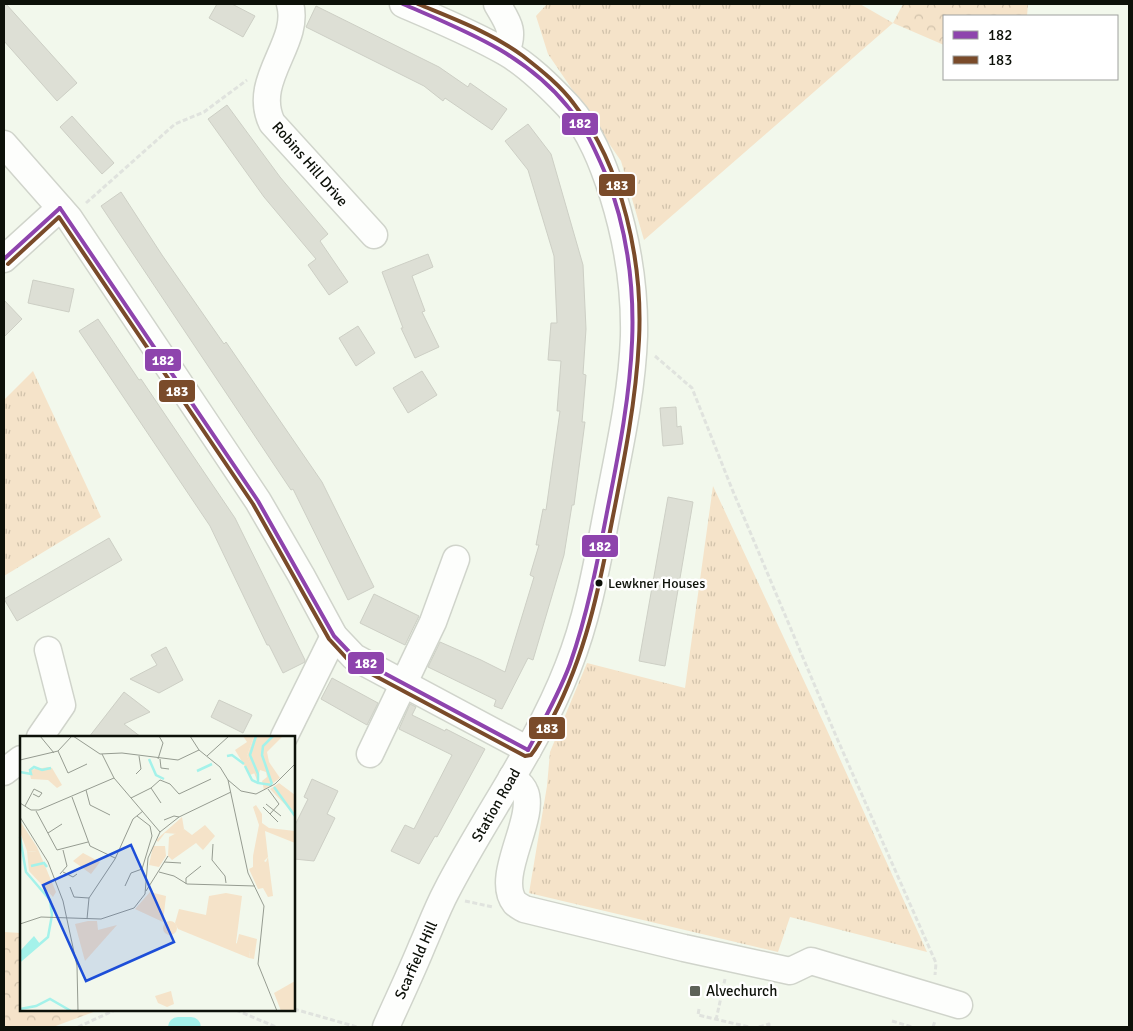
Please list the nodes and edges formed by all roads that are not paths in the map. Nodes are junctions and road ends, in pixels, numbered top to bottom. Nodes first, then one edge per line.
1 (402, 4) edge
2 (496, 4) edge
3 (290, 16) edge
4 (506, 52) junction
5 (4, 144) edge
6 (64, 213) junction
7 (374, 235) dead end
8 (4, 259) edge
9 (456, 559) dead end
10 (334, 636) junction
11 (48, 650) dead end
12 (404, 684) junction
13 (41, 736) edge
14 (284, 736) edge
15 (528, 750) junction
16 (370, 754) dead end
17 (20, 760) edge
18 (4, 772) edge
19 (512, 777) junction
20 (446, 892) joint
21 (959, 1005) dead end
22 (386, 1027) edge

1 - 4 street, Station Road
2 - 4 street
3 - 7 street, Robins Hill Drive
4 - 15 street, Station Road
5 - 6 street
6 - 8 street
6 - 10 street
9 - 12 street
10 - 12 street
10 - 14 street
11 - 13 street
12 - 15 street
12 - 16 street
15 - 19 street, Station Road
17 - 18 street
19 - 20 street, Station Road
19 - 21 street
20 - 22 street, Scarfield Hill

